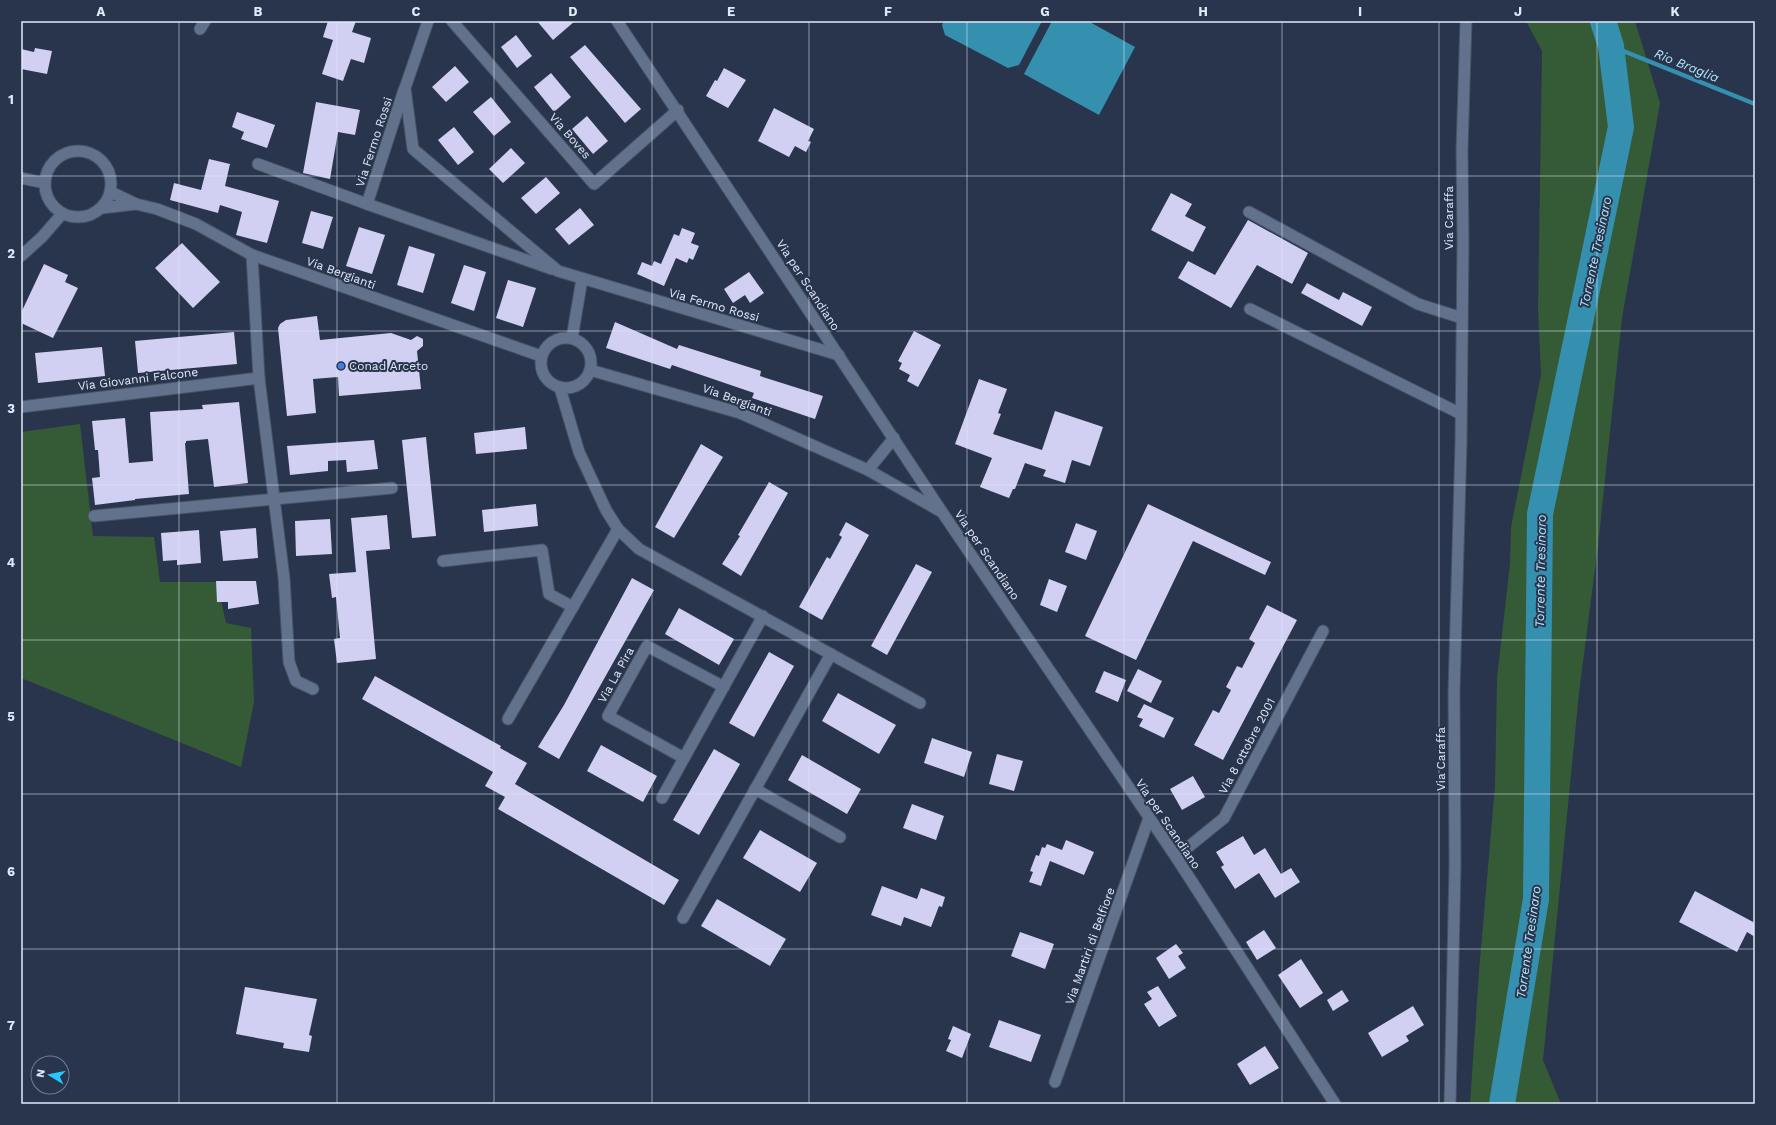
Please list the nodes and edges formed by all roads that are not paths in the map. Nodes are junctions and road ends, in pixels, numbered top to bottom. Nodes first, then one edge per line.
1 (428, 21) edge
2 (452, 21) edge
3 (617, 21) edge
4 (1466, 21) edge
5 (405, 88) junction
6 (678, 110) junction
7 (258, 164) dead end
8 (21, 178) edge
9 (45, 183) junction
10 (111, 192) junction
11 (136, 204) junction
12 (367, 204) junction
13 (102, 208) junction
14 (1249, 212) dead end
15 (62, 214) junction
16 (252, 255) junction
17 (21, 256) edge
18 (558, 271) junction
19 (582, 279) junction
20 (1250, 309) dead end
21 (1462, 318) junction
22 (572, 338) junction
23 (839, 355) junction
24 (541, 356) junction
25 (590, 370) junction
26 (259, 378) junction
27 (560, 388) junction
28 (21, 407) edge
29 (1461, 414) junction
30 (894, 438) junction
31 (868, 470) junction
32 (392, 488) dead end
33 (274, 500) junction
34 (942, 512) junction
35 (94, 516) dead end
36 (618, 528) junction
37 (443, 562) dead end
38 (573, 607) junction
39 (763, 616) junction
40 (1322, 631) dead end
41 (831, 654) junction
42 (724, 687) junction
43 (313, 689) dead end
44 (920, 703) dead end
45 (508, 719) dead end
46 (684, 758) junction
47 (755, 789) junction
48 (662, 798) dead end
49 (1149, 818) junction
50 (840, 836) dead end
51 (1176, 858) junction
52 (683, 918) dead end
53 (1055, 1082) dead end
54 (1335, 1104) edge
55 (1450, 1104) edge

1 - 5 street, Via Fermo Rossi
2 - 6 street, Via Boves
3 - 6 street, Via per Scandiano
4 - 21 street, Via Caraffa
5 - 12 street, Via Fermo Rossi
5 - 18 street, Via Fermo Rossi
6 - 23 street, Via per Scandiano
7 - 12 street, Via Fermo Rossi
8 - 9 street
9 - 10 street
9 - 15 street
10 - 11 street, Via Bergianti
10 - 13 street
11 - 13 street, Via Bergianti
11 - 16 street, Via Bergianti
12 - 18 street, Via Fermo Rossi
13 - 15 street, Via Bergianti
14 - 21 street
15 - 17 street
16 - 24 street, Via Bergianti
16 - 26 street
18 - 19 street, Via Fermo Rossi
19 - 22 street
19 - 23 street, Via Fermo Rossi
20 - 29 street
21 - 29 street, Via Caraffa
22 - 24 street
22 - 25 street
23 - 30 street, Via per Scandiano
24 - 27 street
25 - 27 street
25 - 31 street, Via Bergianti
26 - 28 street, Via Giovanni Falcone
26 - 33 street
27 - 36 street
29 - 55 street, Via Caraffa
30 - 31 street
30 - 34 street, Via per Scandiano
31 - 34 street, Via Bergianti
32 - 33 street
33 - 35 street
33 - 43 street
34 - 49 street, Via per Scandiano
36 - 38 street
36 - 39 street
37 - 38 street
38 - 45 street
39 - 41 street
39 - 42 street
40 - 51 street, Via 8 ottobre 2001
41 - 44 street
41 - 47 street
42 - 46 street
42 - 46 street, Via La Pira
46 - 48 street
47 - 50 street
47 - 52 street
49 - 51 street, Via per Scandiano
49 - 53 street, Via Martiri di Belfiore
51 - 54 street, Via per Scandiano

